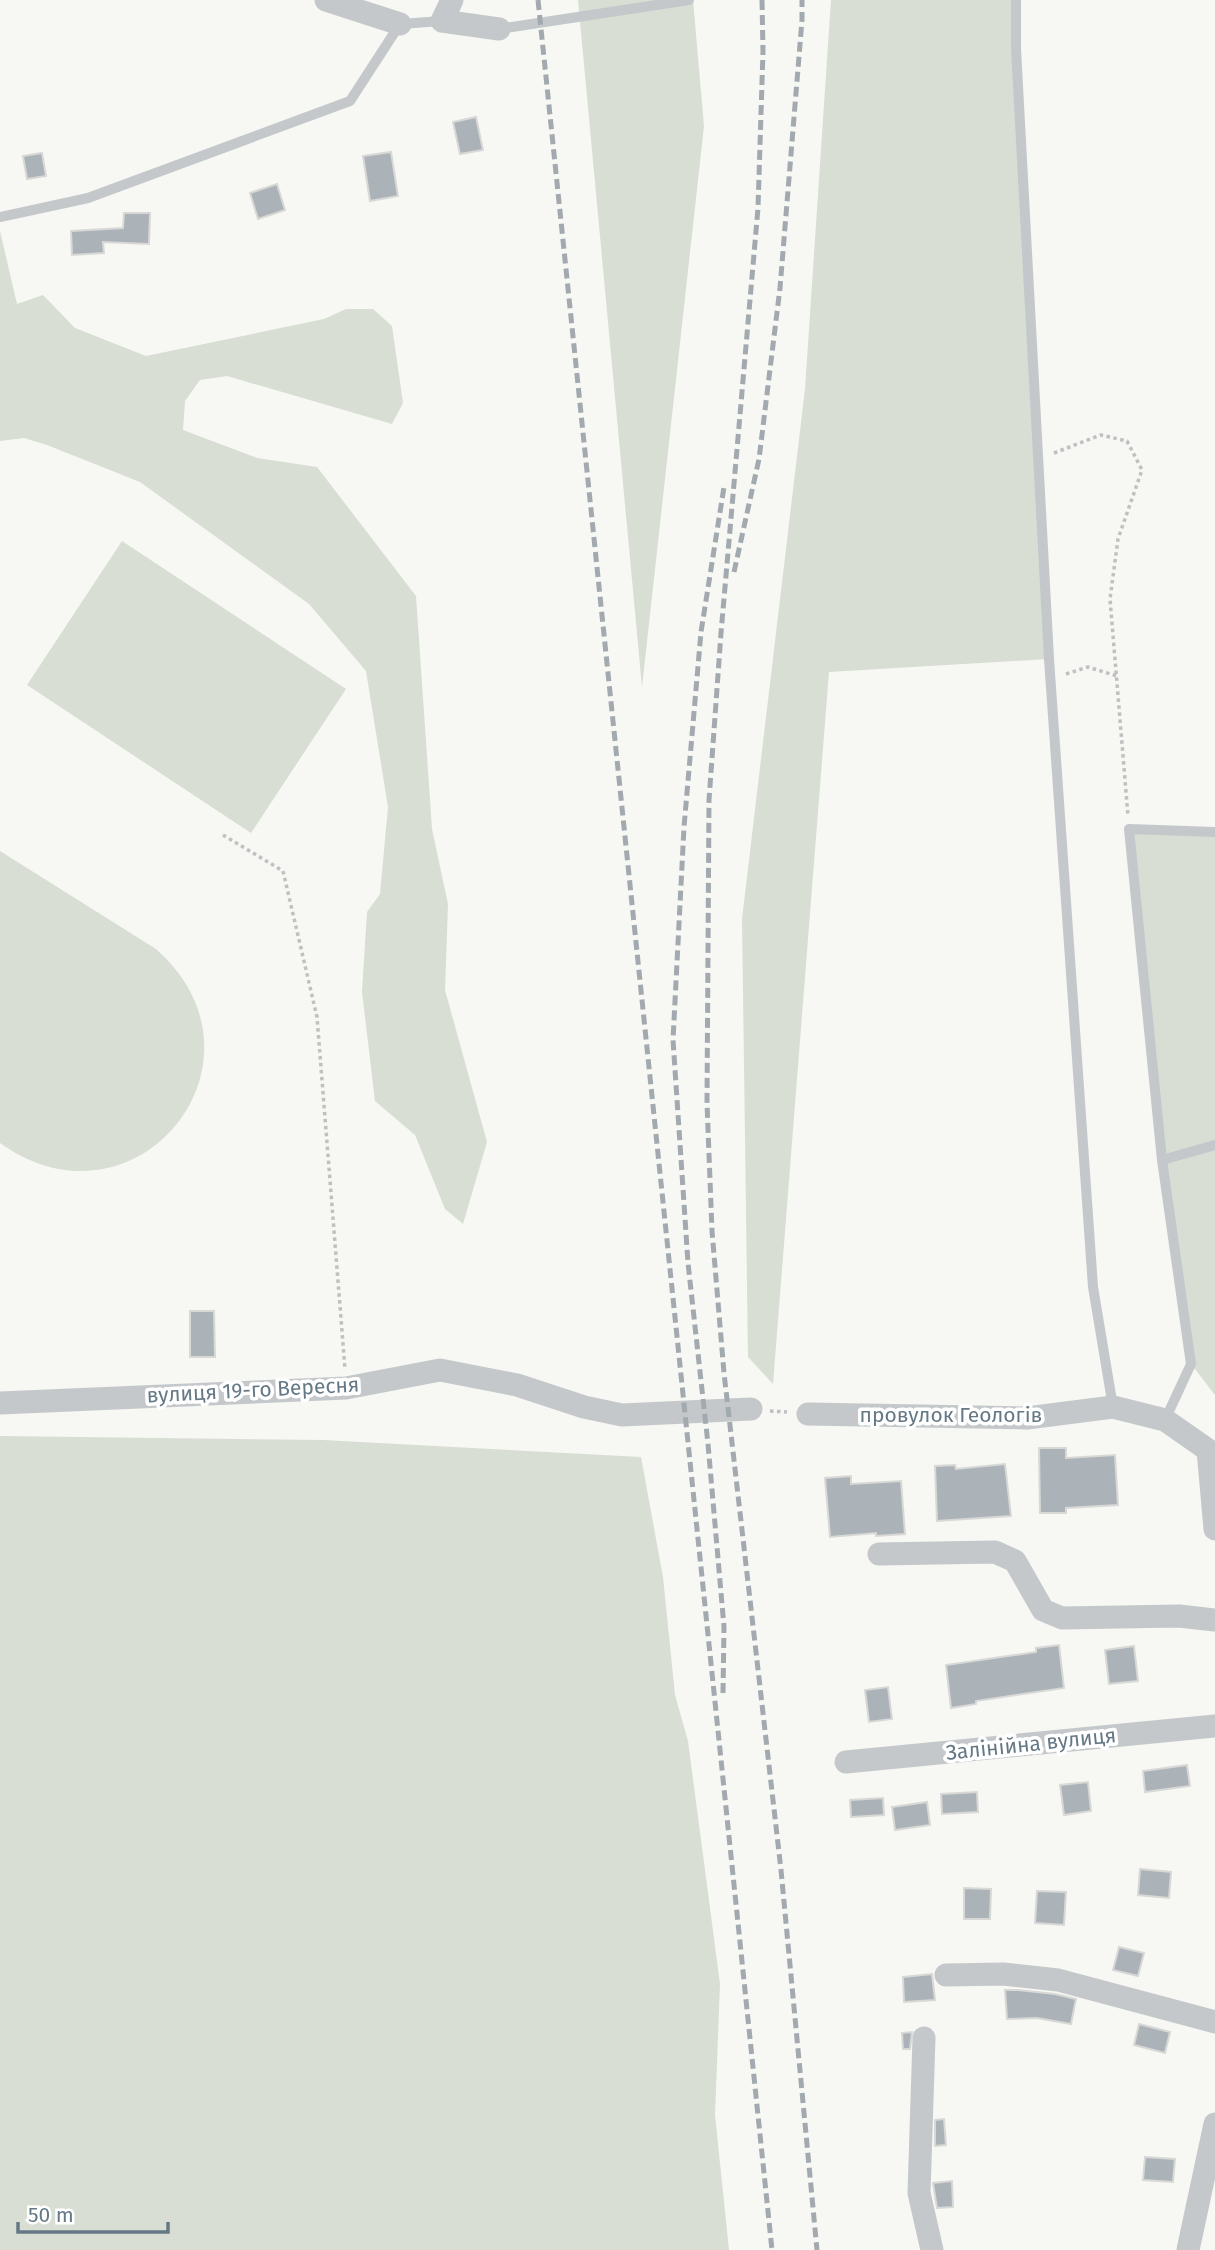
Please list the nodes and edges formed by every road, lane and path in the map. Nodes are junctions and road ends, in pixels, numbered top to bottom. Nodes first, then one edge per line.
1 (326, 0) edge
2 (689, 0) edge
3 (1016, 0) edge
4 (447, 10) edge
5 (400, 24) junction
6 (499, 29) joint
7 (0, 217) edge
8 (1038, 460) junction
9 (1117, 676) junction
10 (1050, 678) junction
11 (1129, 829) junction
12 (1215, 832) edge
13 (223, 835) dead end
14 (1215, 1145) edge
15 (1162, 1160) junction
16 (346, 1388) junction
17 (0, 1403) edge
18 (1113, 1407) junction
19 (751, 1409) joint
20 (808, 1414) joint
21 (1165, 1420) junction
22 (1212, 1445) edge
23 (1215, 1529) edge
24 (879, 1554) dead end
25 (1215, 1620) edge
26 (1215, 1726) edge
27 (846, 1762) dead end
28 (946, 1975) dead end
29 (1215, 2022) edge
30 (924, 2038) dead end
31 (1215, 2124) edge
32 (932, 2250) edge
33 (1188, 2250) edge

1 - 5 street
2 - 6 lane
3 - 8 lane
4 - 5 lane
4 - 6 street
5 - 7 lane
8 - 9 path
8 - 10 lane
9 - 10 path
9 - 11 path
10 - 18 lane
11 - 12 lane
11 - 15 lane
13 - 16 path
14 - 15 lane
15 - 21 lane
16 - 17 street, вулиця 19-го Вересня
16 - 19 street, вулиця 19-го Вересня
18 - 20 street, провулок Геологів
18 - 21 street, провулок Геологів
19 - 20 path
21 - 22 street, провулок Геологів
22 - 23 street
24 - 25 street
26 - 27 street, Залінійна вулиця
28 - 29 street
30 - 32 street
31 - 33 street

